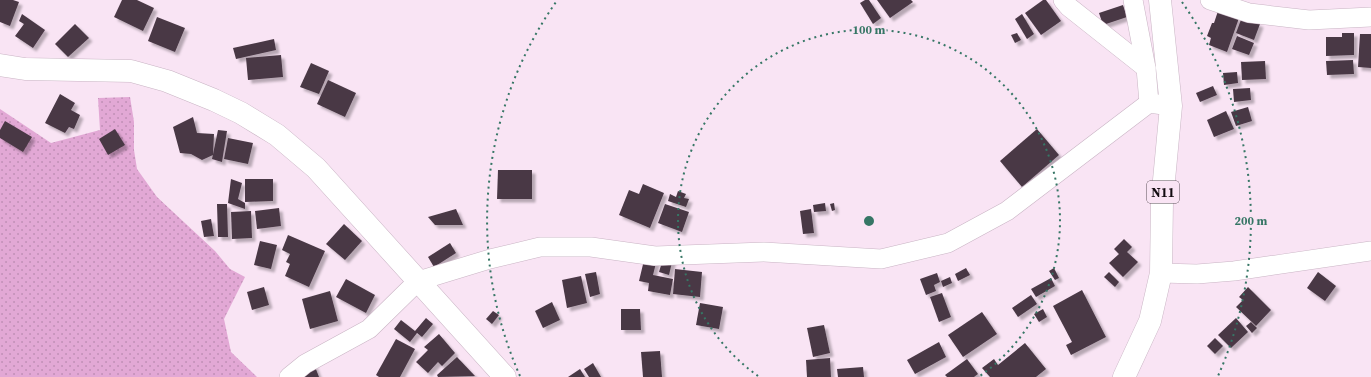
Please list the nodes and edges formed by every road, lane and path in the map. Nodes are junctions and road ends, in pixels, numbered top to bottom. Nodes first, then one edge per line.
1 (1063, 0) edge
2 (1134, 0) edge
3 (1160, 0) edge
4 (1210, 0) edge
5 (1371, 17) edge
6 (0, 65) edge
7 (1146, 68) junction
8 (1149, 103) junction
9 (1171, 106) junction
10 (1368, 253) edge
11 (1161, 273) junction
12 (418, 281) junction
13 (289, 377) edge
14 (505, 377) edge
15 (1124, 377) edge

1 - 7 street
2 - 7 street
3 - 9 main road, N11
4 - 5 street
6 - 12 main road
7 - 8 street
8 - 9 street
8 - 12 street
9 - 11 main road, N11
10 - 11 street
11 - 15 main road, N11
12 - 13 street
12 - 14 main road

